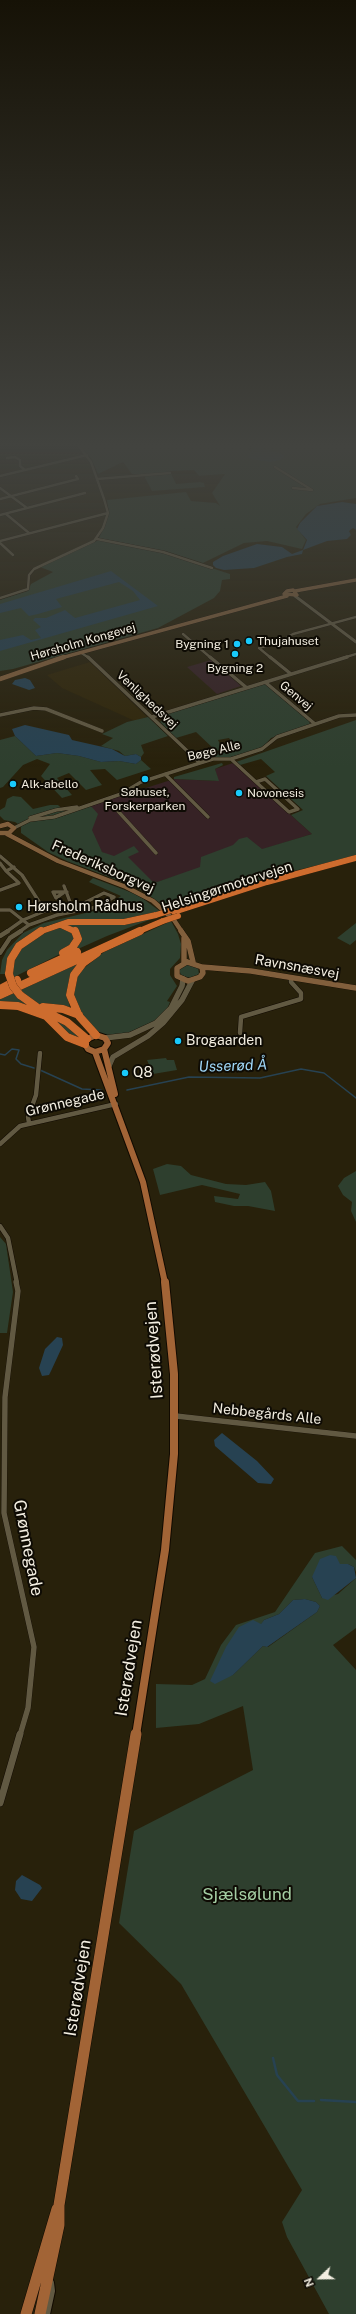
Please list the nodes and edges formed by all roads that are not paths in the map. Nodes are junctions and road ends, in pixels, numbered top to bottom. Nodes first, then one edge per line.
1 (10, 552) edge
2 (68, 552) edge
3 (163, 552) edge
4 (13, 555) dead end
5 (212, 568) dead end
6 (356, 580) edge
7 (295, 593) junction
8 (0, 598) edge
9 (356, 617) edge
10 (332, 624) junction
11 (145, 634) junction
12 (183, 634) dead end
13 (356, 642) edge
14 (82, 652) junction
15 (356, 654) edge
16 (291, 674) junction
17 (0, 679) edge
18 (265, 682) junction
19 (247, 688) junction
20 (0, 715) edge
21 (356, 715) edge
22 (152, 717) junction
23 (315, 724) junction
24 (102, 731) dead end
25 (231, 759) junction
26 (200, 762) junction
27 (165, 774) junction
28 (256, 782) junction
29 (107, 799) junction
30 (87, 806) junction
31 (208, 817) dead end
32 (1, 824) edge
33 (12, 828) junction
34 (0, 833) edge
35 (6, 834) junction
36 (27, 844) junction
37 (156, 853) dead end
38 (0, 856) edge
39 (356, 858) edge
40 (0, 863) edge
41 (356, 863) edge
42 (14, 867) junction
43 (6, 870) junction
44 (64, 886) dead end
45 (0, 890) edge
46 (71, 906) junction
47 (0, 910) edge
48 (45, 911) junction
49 (73, 913) junction
50 (175, 913) junction
51 (159, 918) junction
52 (23, 920) junction
53 (29, 925) junction
54 (54, 926) junction
55 (134, 933) junction
56 (182, 933) junction
57 (0, 936) edge
58 (0, 952) edge
59 (193, 962) junction
60 (184, 963) junction
61 (203, 970) junction
62 (34, 972) junction
63 (291, 978) junction
64 (183, 979) junction
65 (192, 981) junction
66 (356, 988) edge
67 (0, 989) edge
68 (0, 995) edge
69 (31, 1004) junction
70 (0, 1005) edge
71 (79, 1016) junction
72 (163, 1023) junction
73 (240, 1033) dead end
74 (96, 1035) junction
75 (86, 1042) junction
76 (106, 1043) junction
77 (95, 1052) junction
78 (40, 1053) dead end
79 (111, 1080) junction
80 (116, 1104) junction
81 (29, 1123) junction
82 (0, 1144) edge
83 (0, 1226) edge
84 (2, 1232) edge
85 (176, 1416) junction
86 (356, 1436) edge
87 (0, 1803) edge
88 (59, 2205) junction
89 (49, 2276) junction
90 (26, 2314) edge
91 (40, 2314) edge
92 (45, 2314) edge

1 - 4 street
2 - 8 street
3 - 5 street
6 - 7 main road
7 - 10 street
7 - 11 main road, Hørsholm Kongevej
9 - 10 street
10 - 13 street
10 - 16 street
11 - 14 main road, Hørsholm Kongevej
11 - 14 main road, Hørsholm Kongevej
12 - 19 street
14 - 17 main road, Hørsholm Kongevej
14 - 22 street, Venlighedsvej
15 - 16 street
16 - 18 street
18 - 19 street
18 - 23 street, Genvej
19 - 22 street
20 - 24 street
21 - 23 street, Bøge Alle
22 - 26 street, Venlighedsvej
23 - 25 street, Bøge Alle
25 - 26 street, Bøge Alle
25 - 28 street
26 - 27 street, Bøge Alle
27 - 29 street, Bøge Alle
27 - 31 street
28 - 28 street
29 - 30 street, Bøge Alle
29 - 37 street
30 - 33 street, Bøge Alle
30 - 33 street, Bøge Alle
32 - 33 main road
33 - 35 main road
33 - 36 main road, Frederiksborgvej
34 - 35 main road, Frederiksborgvej
35 - 36 main road, Frederiksborgvej
36 - 56 main road, Frederiksborgvej
38 - 42 street
39 - 50 highway, Helsingørmotorvejen
40 - 43 street
41 - 50 highway, Helsingørmotorvejen
42 - 43 street
42 - 48 street
43 - 45 street
44 - 46 street
46 - 48 street
46 - 49 street
46 - 49 street
47 - 52 street
48 - 52 street
49 - 53 street
50 - 51 highway, Helsingørmotorvejen, bridge
51 - 54 highway
51 - 55 highway, Helsingørmotorvejen
51 - 62 highway, Helsingørmotorvejen
52 - 53 street
52 - 57 street
53 - 58 street
54 - 62 highway
54 - 69 highway, bridge
55 - 68 highway, Helsingørmotorvejen
55 - 71 highway
56 - 59 main road, Frederiksborgvej
56 - 60 main road, Frederiksborgvej
59 - 60 main road
59 - 61 main road
60 - 64 main road
61 - 63 main road, Ravnsnæsvej
61 - 65 main road
62 - 67 highway, Helsingørmotorvejen
63 - 66 main road, Ravnsnæsvej
63 - 73 street
64 - 65 main road
64 - 76 street
65 - 72 street
69 - 71 highway
69 - 75 highway
70 - 75 highway
71 - 74 highway
72 - 76 street
72 - 79 street
74 - 75 main road
74 - 76 main road
75 - 77 main road
76 - 77 main road
76 - 79 main road, Isterødvejen
77 - 80 main road, Isterødvejen
78 - 81 street
79 - 80 main road, Isterødvejen
80 - 81 street, Grønnegade
80 - 85 main road, Isterødvejen
81 - 82 street, Grønnegade
83 - 84 street, Grønnegade
84 - 87 street, Grønnegade
85 - 86 street, Nebbegårds Alle
85 - 88 main road, Isterødvejen
88 - 89 main road, Isterødvejen
88 - 90 main road, Isterødvejen
89 - 91 main road, Isterødvejen
89 - 92 street

